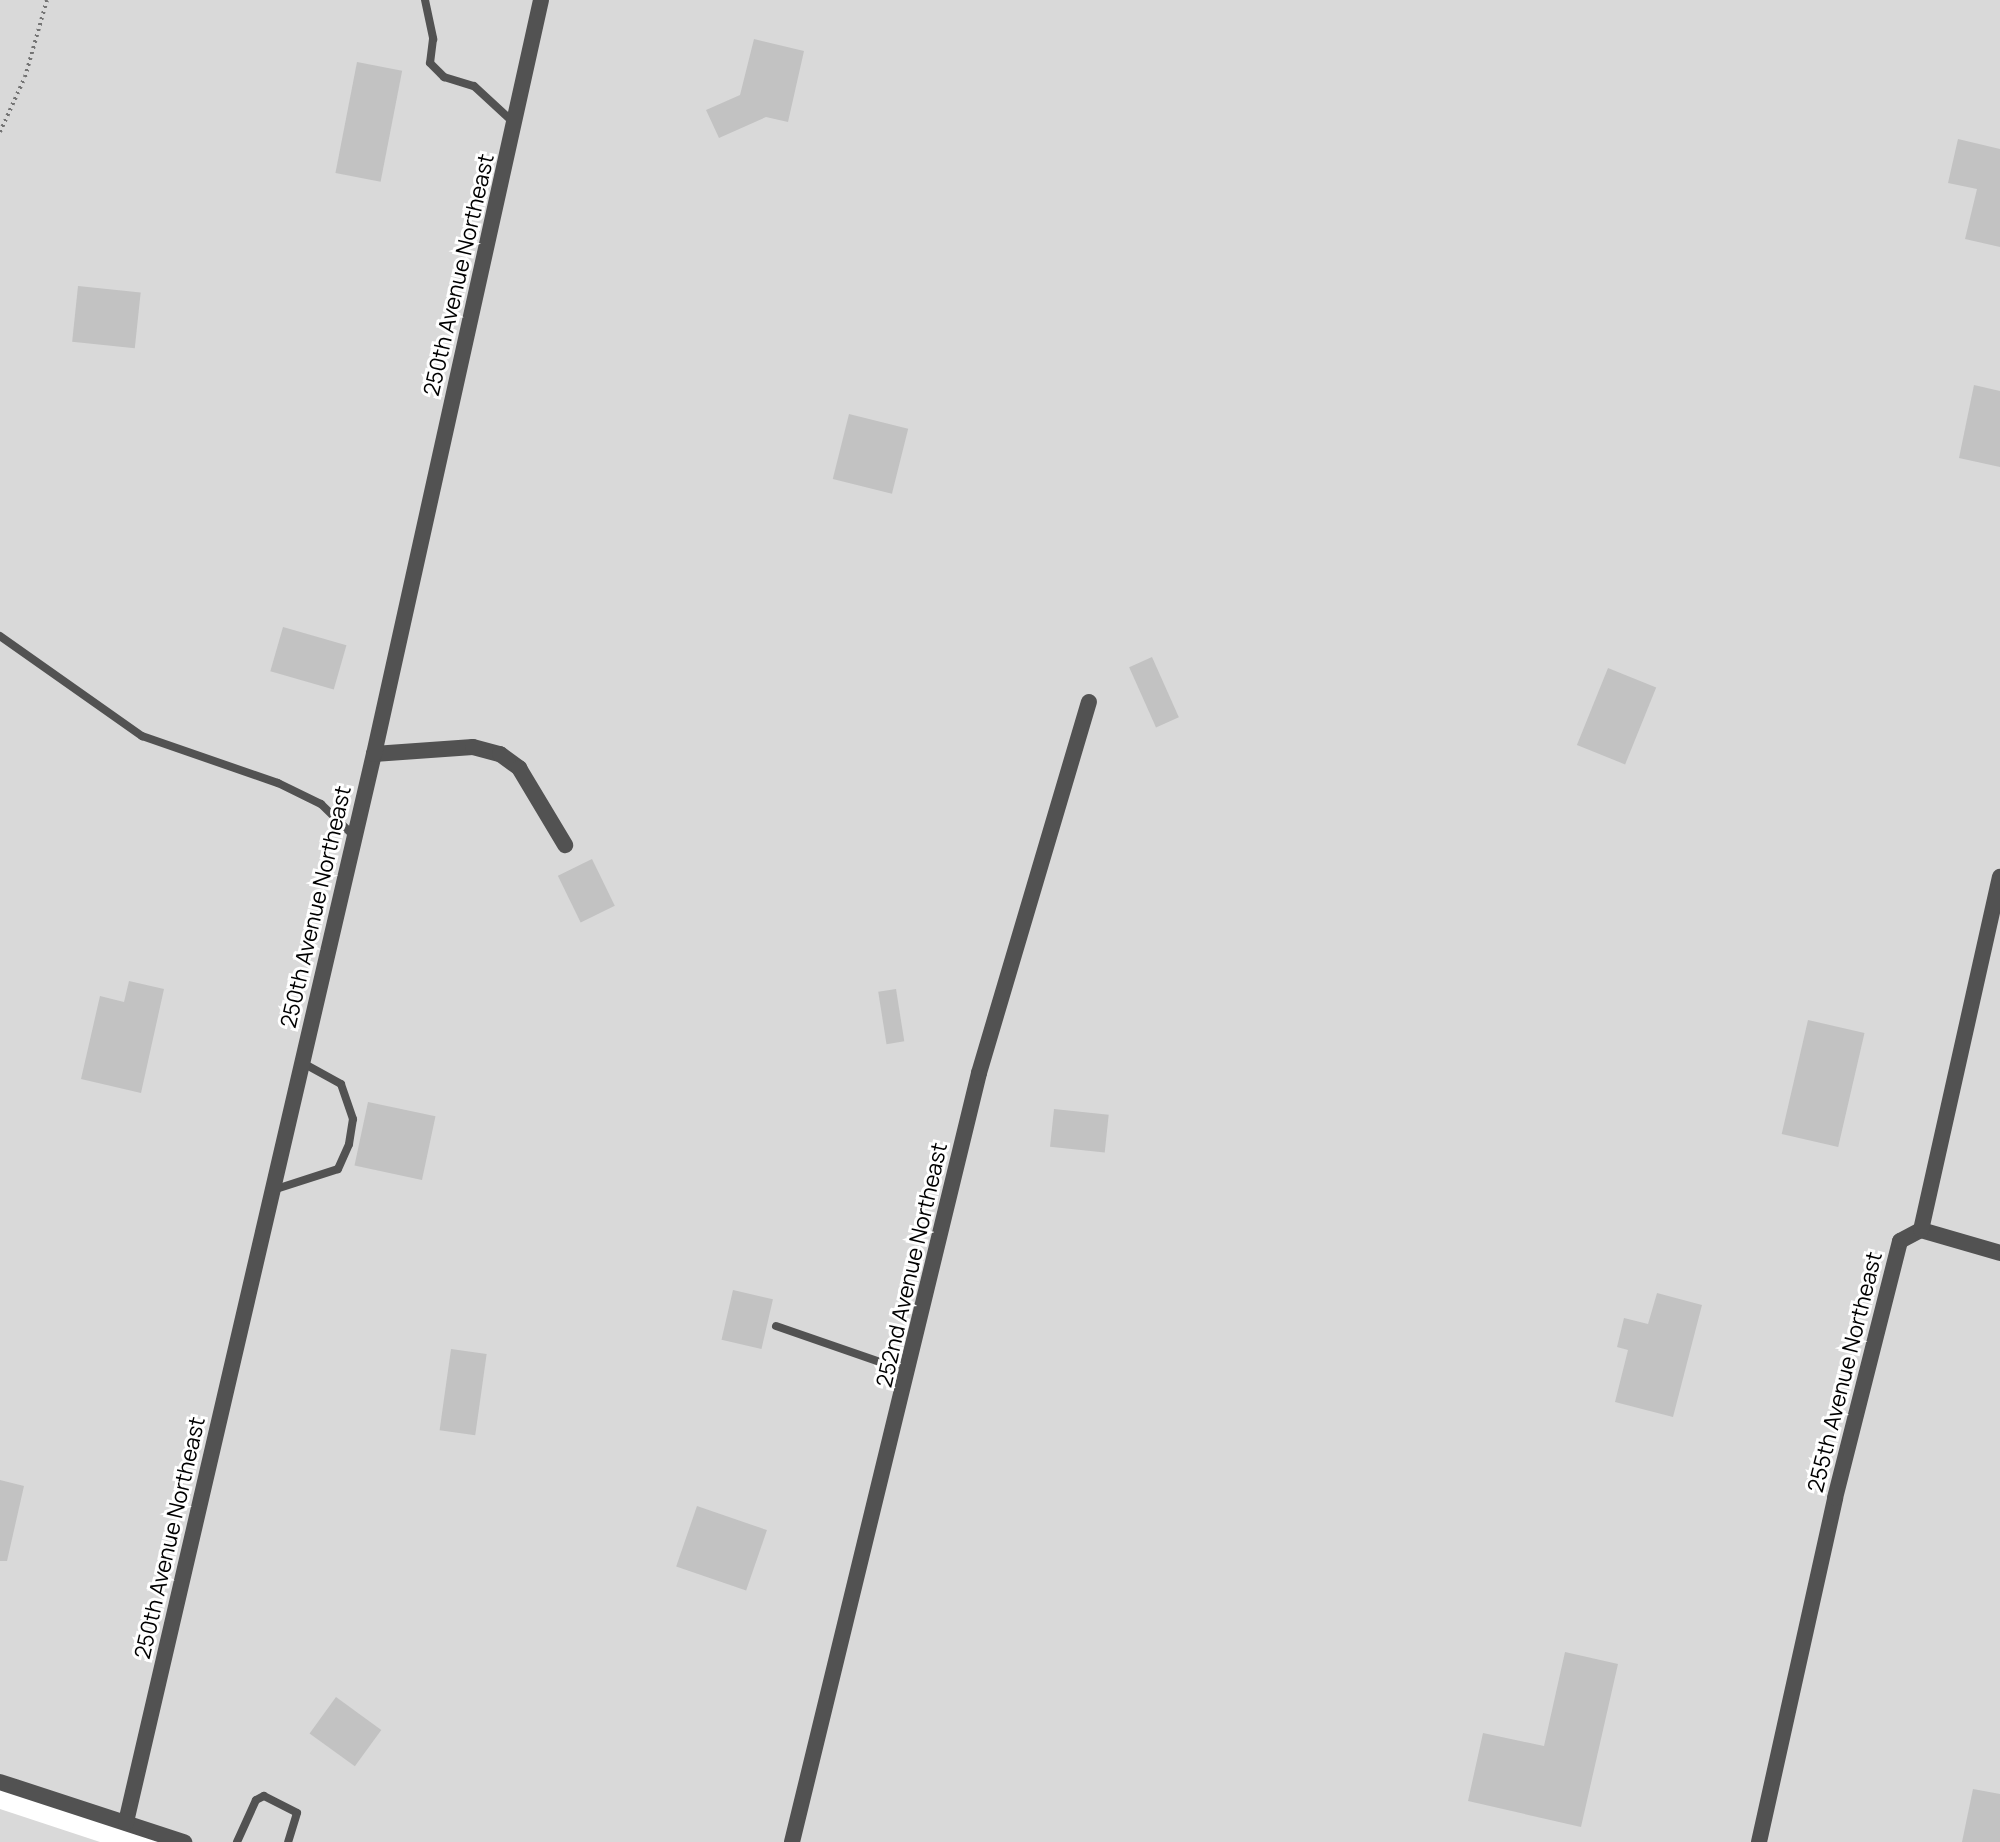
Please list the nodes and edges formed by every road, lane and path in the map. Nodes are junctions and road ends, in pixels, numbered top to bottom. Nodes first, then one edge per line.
1 (47, 0) edge
2 (425, 0) edge
3 (541, 0) edge
4 (515, 124) junction
5 (0, 132) edge
6 (0, 636) edge
7 (1089, 702) dead end
8 (374, 754) junction
9 (355, 837) junction
10 (565, 845) dead end
11 (2000, 877) edge
12 (303, 1063) junction
13 (273, 1190) junction
14 (1921, 1230) junction
15 (2000, 1253) edge
16 (776, 1326) dead end
17 (909, 1372) junction
18 (0, 1782) edge
19 (126, 1822) junction
20 (184, 1842) edge
21 (237, 1842) edge
22 (288, 1842) edge
23 (792, 1842) edge
24 (1759, 1842) edge

1 - 5 path
2 - 4 lane
3 - 4 street, 250th Avenue Northeast
4 - 8 street, 250th Avenue Northeast
6 - 9 lane
7 - 17 street, 252nd Avenue Northeast
8 - 9 street, 250th Avenue Northeast
8 - 10 street
9 - 12 street, 250th Avenue Northeast
11 - 14 street
12 - 13 street, 250th Avenue Northeast
12 - 13 lane
13 - 19 street, 250th Avenue Northeast
14 - 15 street
14 - 24 street, 255th Avenue Northeast
16 - 17 lane
17 - 23 street, 252nd Avenue Northeast
18 - 19 street
19 - 20 street
21 - 22 lane

